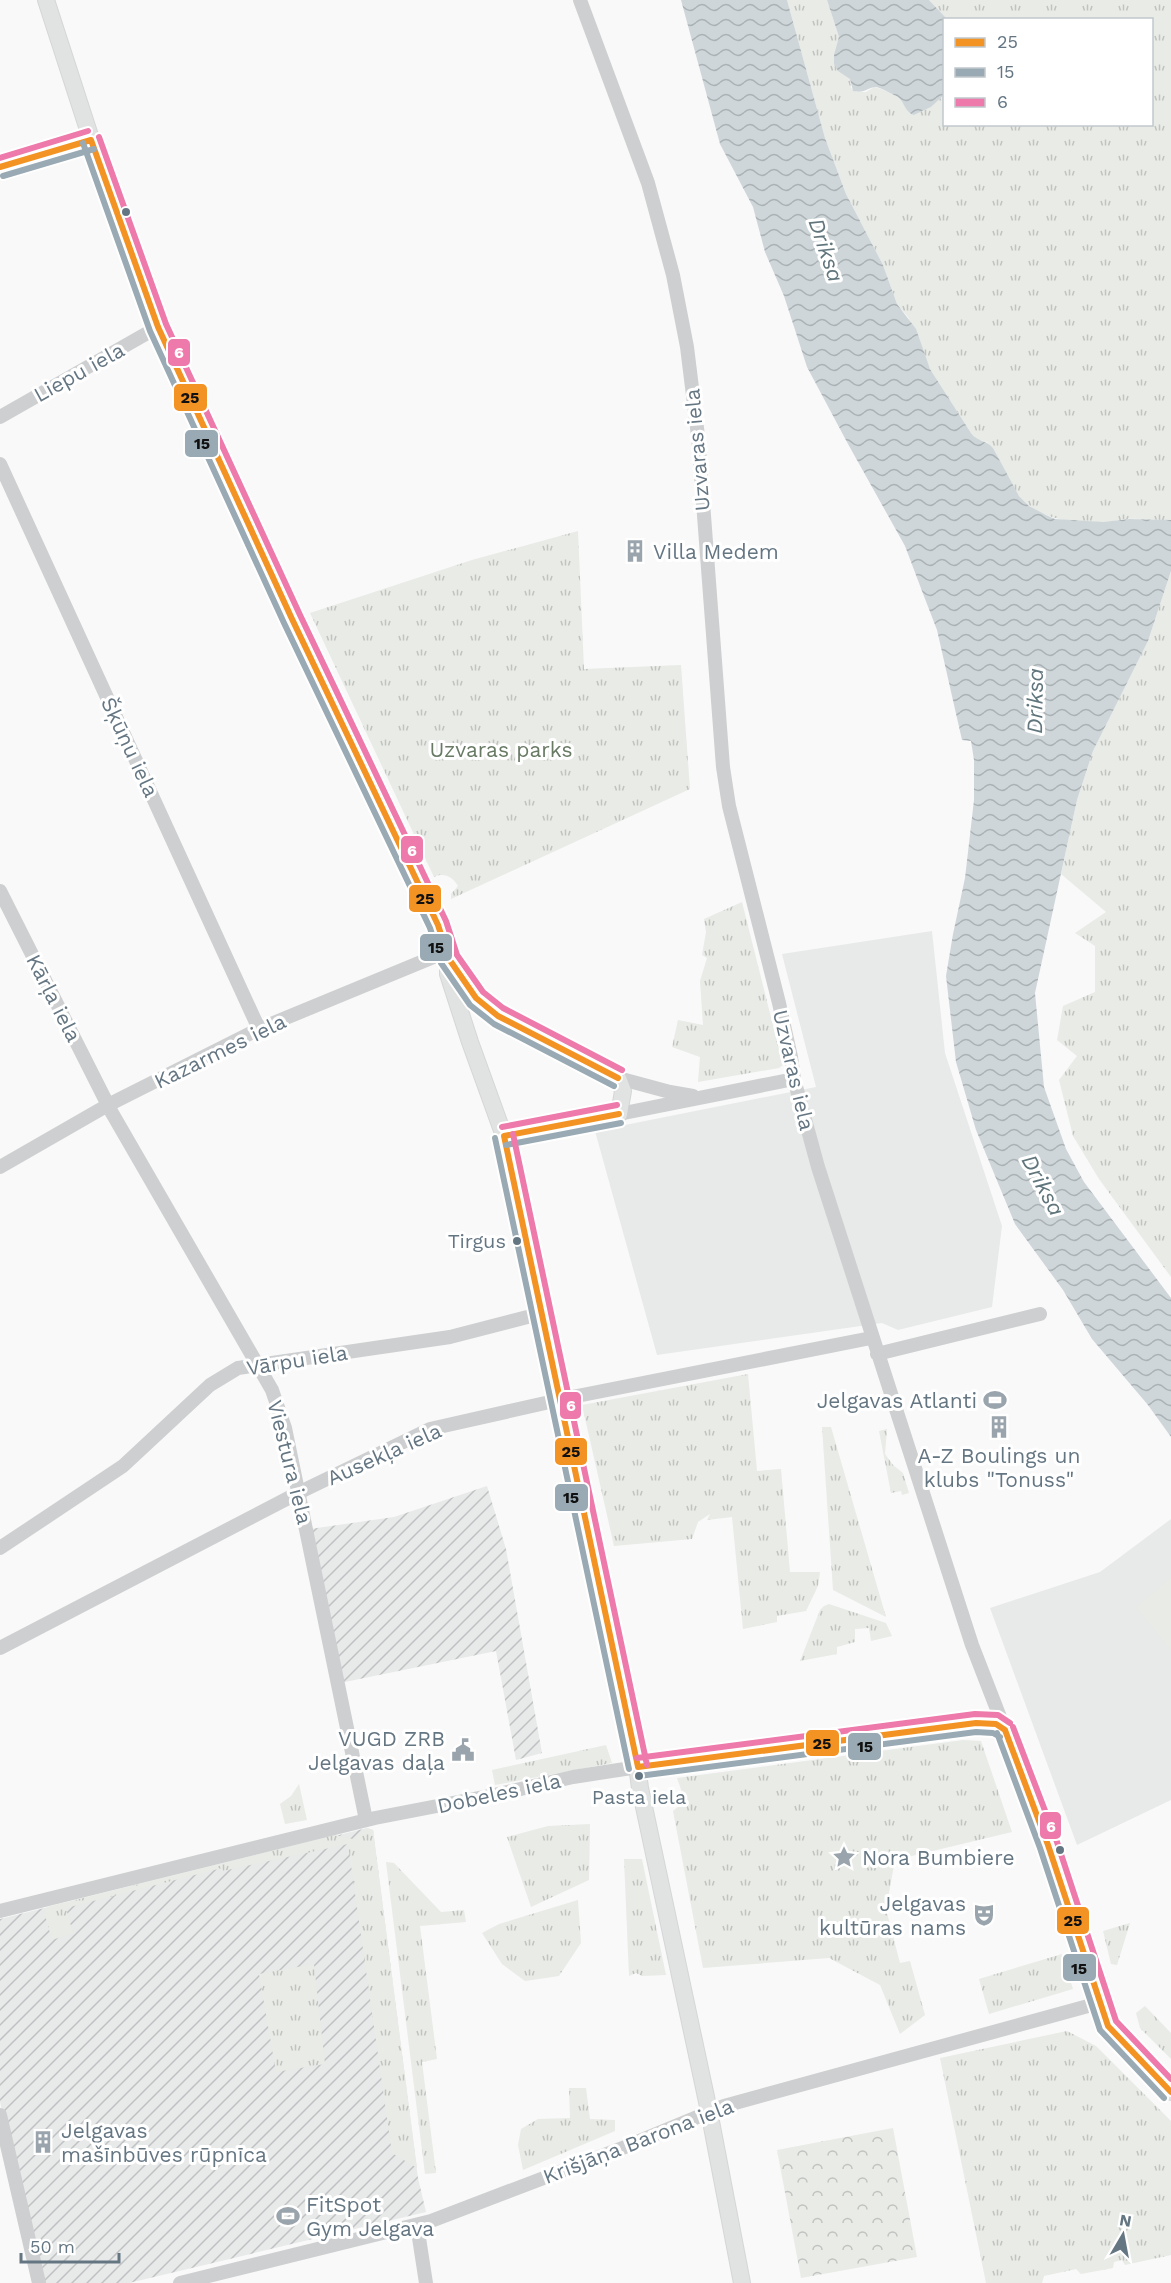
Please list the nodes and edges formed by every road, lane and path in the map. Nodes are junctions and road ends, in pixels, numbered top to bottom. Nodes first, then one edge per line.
1 (46, 0) edge
2 (580, 0) edge
3 (91, 140) junction
4 (0, 167) edge
5 (158, 327) junction
6 (0, 417) edge
7 (0, 464) edge
8 (0, 891) edge
9 (448, 955) junction
10 (259, 1029) junction
11 (618, 1078) junction
12 (794, 1079) junction
13 (704, 1098) junction
14 (108, 1105) junction
15 (619, 1114) junction
16 (504, 1136) junction
17 (0, 1167) edge
18 (543, 1313) junction
19 (1040, 1314) dead end
20 (872, 1338) junction
21 (878, 1354) junction
22 (257, 1364) junction
23 (561, 1399) junction
24 (298, 1492) junction
25 (0, 1548) edge
26 (0, 1648) edge
27 (1005, 1730) junction
28 (638, 1767) junction
29 (366, 1820) junction
30 (0, 1911) edge
31 (1099, 2003) junction
32 (1171, 2091) edge
33 (709, 2111) junction
34 (0, 2115) edge
35 (417, 2225) junction
36 (39, 2283) edge
37 (180, 2283) edge
38 (426, 2283) edge
39 (742, 2283) edge

1 - 3 main road
2 - 12 street, Uzvaras iela
3 - 4 street
3 - 5 main road
5 - 6 street, Liepu iela
5 - 9 main road
7 - 10 street, Šķūņu iela
8 - 14 street, Kārļa iela
9 - 10 street, Kazarmes iela
9 - 11 main road
9 - 16 main road
10 - 14 street, Kazarmes iela
11 - 13 street
11 - 15 main road
12 - 13 street
12 - 20 street, Uzvaras iela
13 - 15 street
14 - 17 street, Kazarmes iela
14 - 22 street, Viestura iela
15 - 16 main road
16 - 18 main road
18 - 22 street, Vārpu iela
18 - 23 main road
19 - 21 street
20 - 21 street, Uzvaras iela
20 - 23 street, Ausekļa iela
21 - 27 street, Uzvaras iela
22 - 24 street, Viestura iela
22 - 25 street, Vārpu iela
23 - 24 street, Ausekļa iela
23 - 28 main road
24 - 26 street, Ausekļa iela
24 - 29 street, Viestura iela
27 - 28 main road, Dobeles iela
27 - 31 main road, Uzvaras iela
28 - 29 street, Dobeles iela
28 - 33 main road
29 - 30 street, Dobeles iela
31 - 32 main road, Uzvaras iela
31 - 33 street, Krišjāņa Barona iela
33 - 35 street, Krišjāņa Barona iela
33 - 39 main road
34 - 36 street
35 - 37 street, Krišjāņa Barona iela
35 - 38 street

